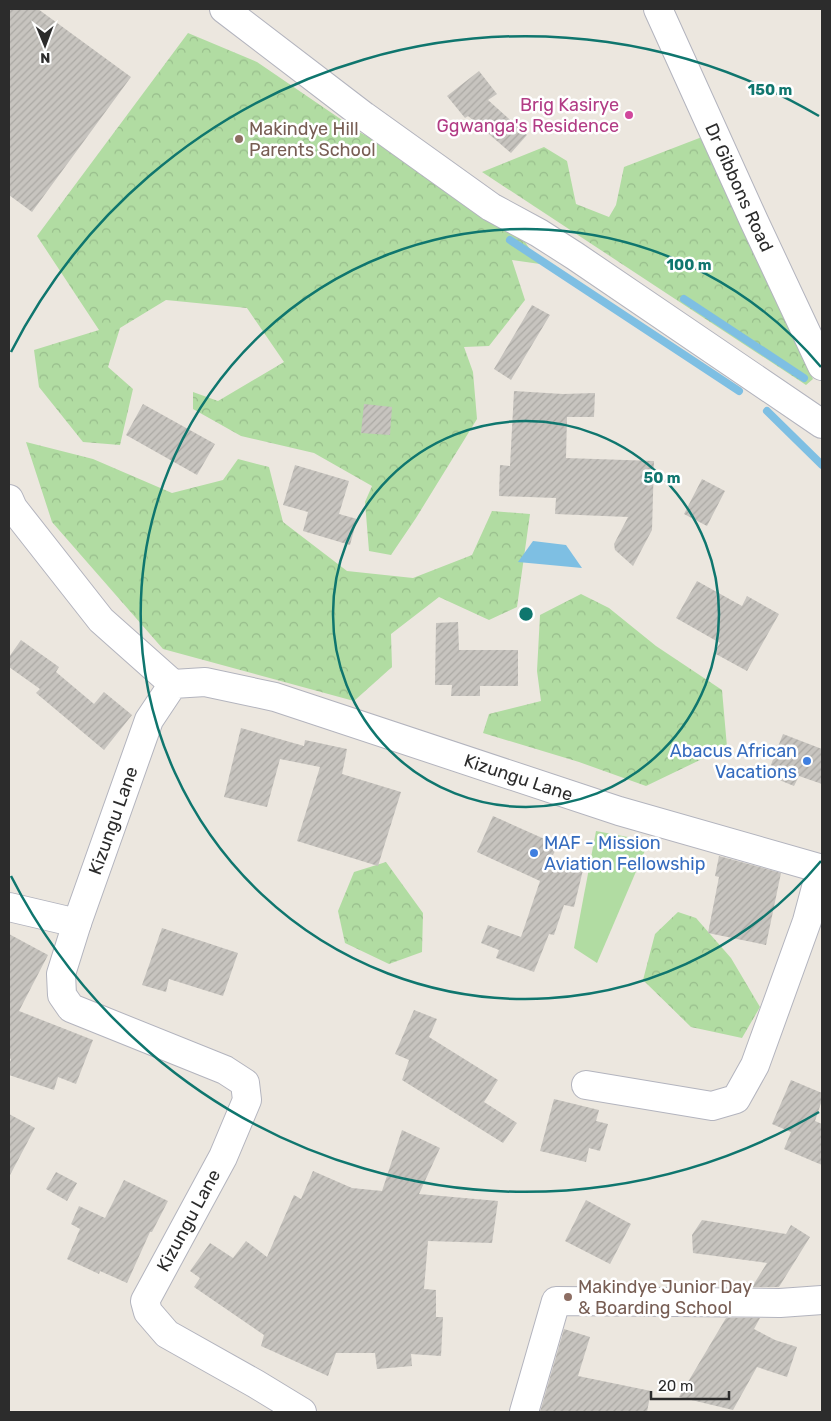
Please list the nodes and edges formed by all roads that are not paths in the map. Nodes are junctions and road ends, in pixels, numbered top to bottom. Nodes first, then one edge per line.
1 (224, 9) edge
2 (658, 9) edge
3 (822, 366) edge
4 (822, 424) edge
5 (9, 499) edge
6 (173, 684) junction
7 (822, 869) edge
8 (9, 907) edge
9 (77, 923) junction
10 (586, 1085) dead end
11 (822, 1300) edge
12 (302, 1412) edge
13 (524, 1412) edge

1 - 4 street
2 - 3 street, Dr Gibbons Road
5 - 6 street
6 - 7 street, Kizungu Lane
6 - 9 street, Kizungu Lane
7 - 10 street
8 - 9 street
9 - 12 street, Kizungu Lane
11 - 13 street

